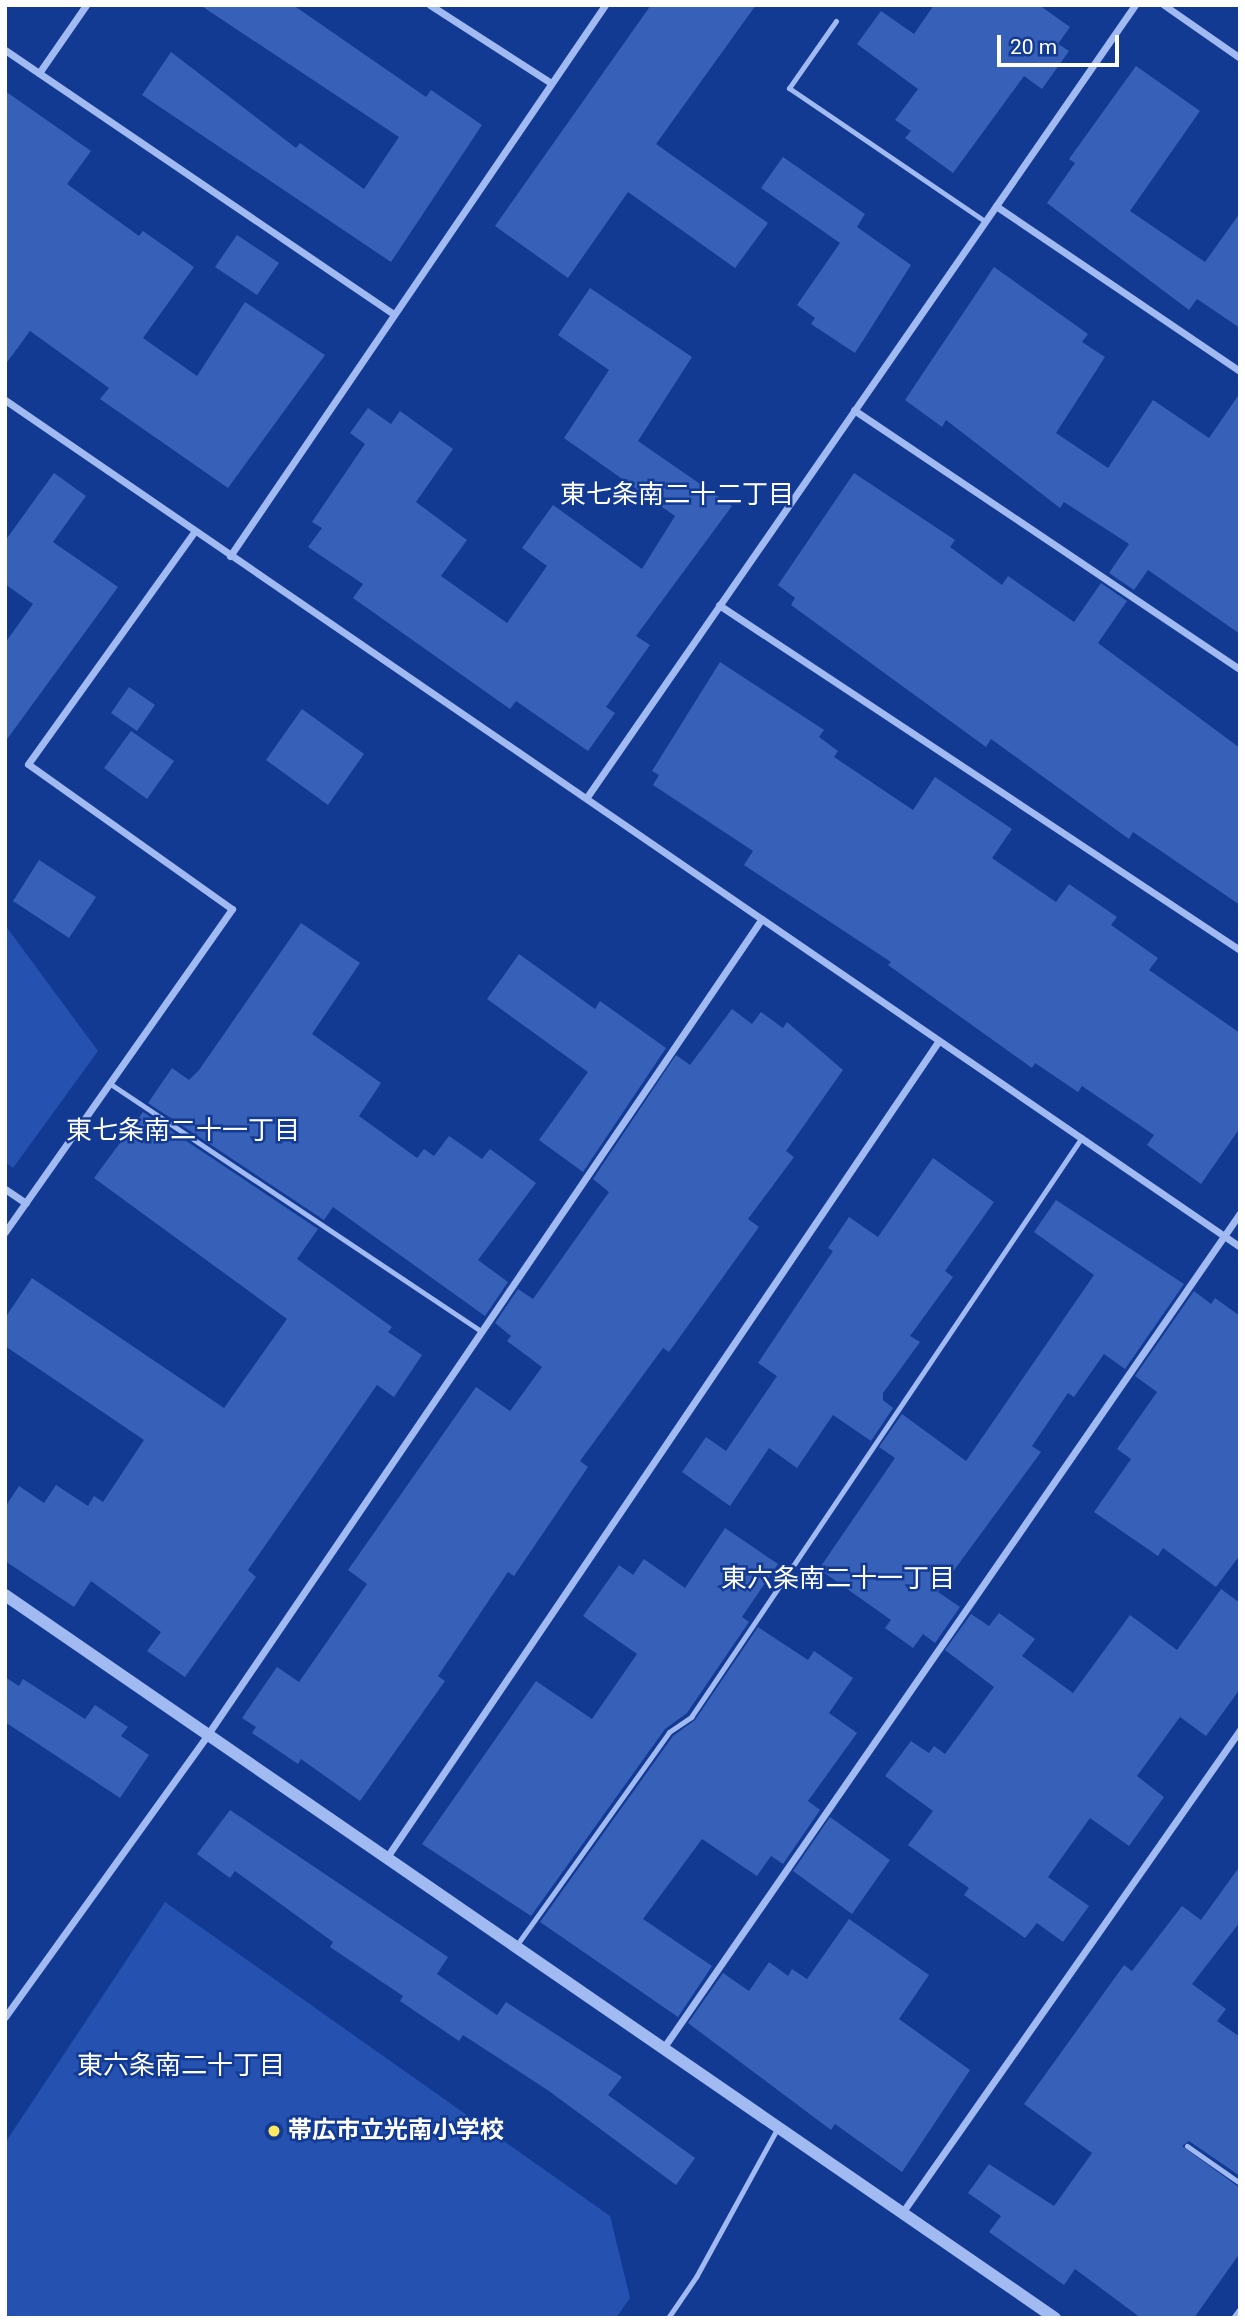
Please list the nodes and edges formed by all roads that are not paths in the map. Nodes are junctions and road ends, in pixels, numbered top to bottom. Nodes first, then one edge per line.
1 (86, 5) edge
2 (430, 5) edge
3 (605, 5) edge
4 (1135, 5) edge
5 (1164, 5) edge
6 (836, 22) dead end
7 (5, 50) edge
8 (1240, 58) edge
9 (39, 73) junction
10 (551, 83) junction
11 (996, 206) junction
12 (985, 221) junction
13 (394, 314) junction
14 (1240, 371) edge
15 (8, 402) edge
16 (854, 410) junction
17 (5, 411) edge
18 (194, 531) junction
19 (230, 556) junction
20 (719, 605) junction
21 (1240, 669) edge
22 (587, 797) junction
23 (761, 920) junction
24 (1240, 950) edge
25 (938, 1042) junction
26 (109, 1083) junction
27 (1082, 1138) junction
28 (5, 1189) edge
29 (26, 1203) junction
30 (1240, 1213) edge
31 (5, 1232) edge
32 (1224, 1236) junction
33 (1240, 1247) edge
34 (481, 1331) junction
35 (5, 1595) edge
36 (1240, 1730) edge
37 (208, 1734) junction
38 (387, 1857) junction
39 (516, 1946) junction
40 (5, 2017) edge
41 (664, 2047) junction
42 (779, 2126) junction
43 (1187, 2146) dead end
44 (1240, 2183) edge
45 (902, 2213) junction
46 (1240, 2310) edge
47 (668, 2318) edge
48 (1055, 2318) edge
49 (1234, 2318) edge

1 - 9 street
2 - 10 street
3 - 10 street
4 - 11 street
5 - 8 street
6 - 12 lane
7 - 9 street
9 - 13 street
10 - 13 street
11 - 12 street
11 - 14 street
12 - 16 street
13 - 19 street
15 - 17 street
15 - 18 street
16 - 20 street
16 - 21 street
18 - 19 street
18 - 26 street
19 - 22 street
20 - 22 street
20 - 24 street
22 - 23 street
23 - 25 street
23 - 34 street
25 - 27 street
25 - 38 street
26 - 29 street
26 - 34 lane
27 - 32 street
27 - 39 lane
28 - 29 street
29 - 31 street
30 - 32 street
32 - 33 street
32 - 41 street
34 - 37 street
35 - 37 street
36 - 45 street
37 - 38 street
37 - 40 street
38 - 39 street
39 - 41 street
41 - 42 street
42 - 45 street
42 - 47 lane
43 - 44 lane
45 - 48 street
46 - 49 street

